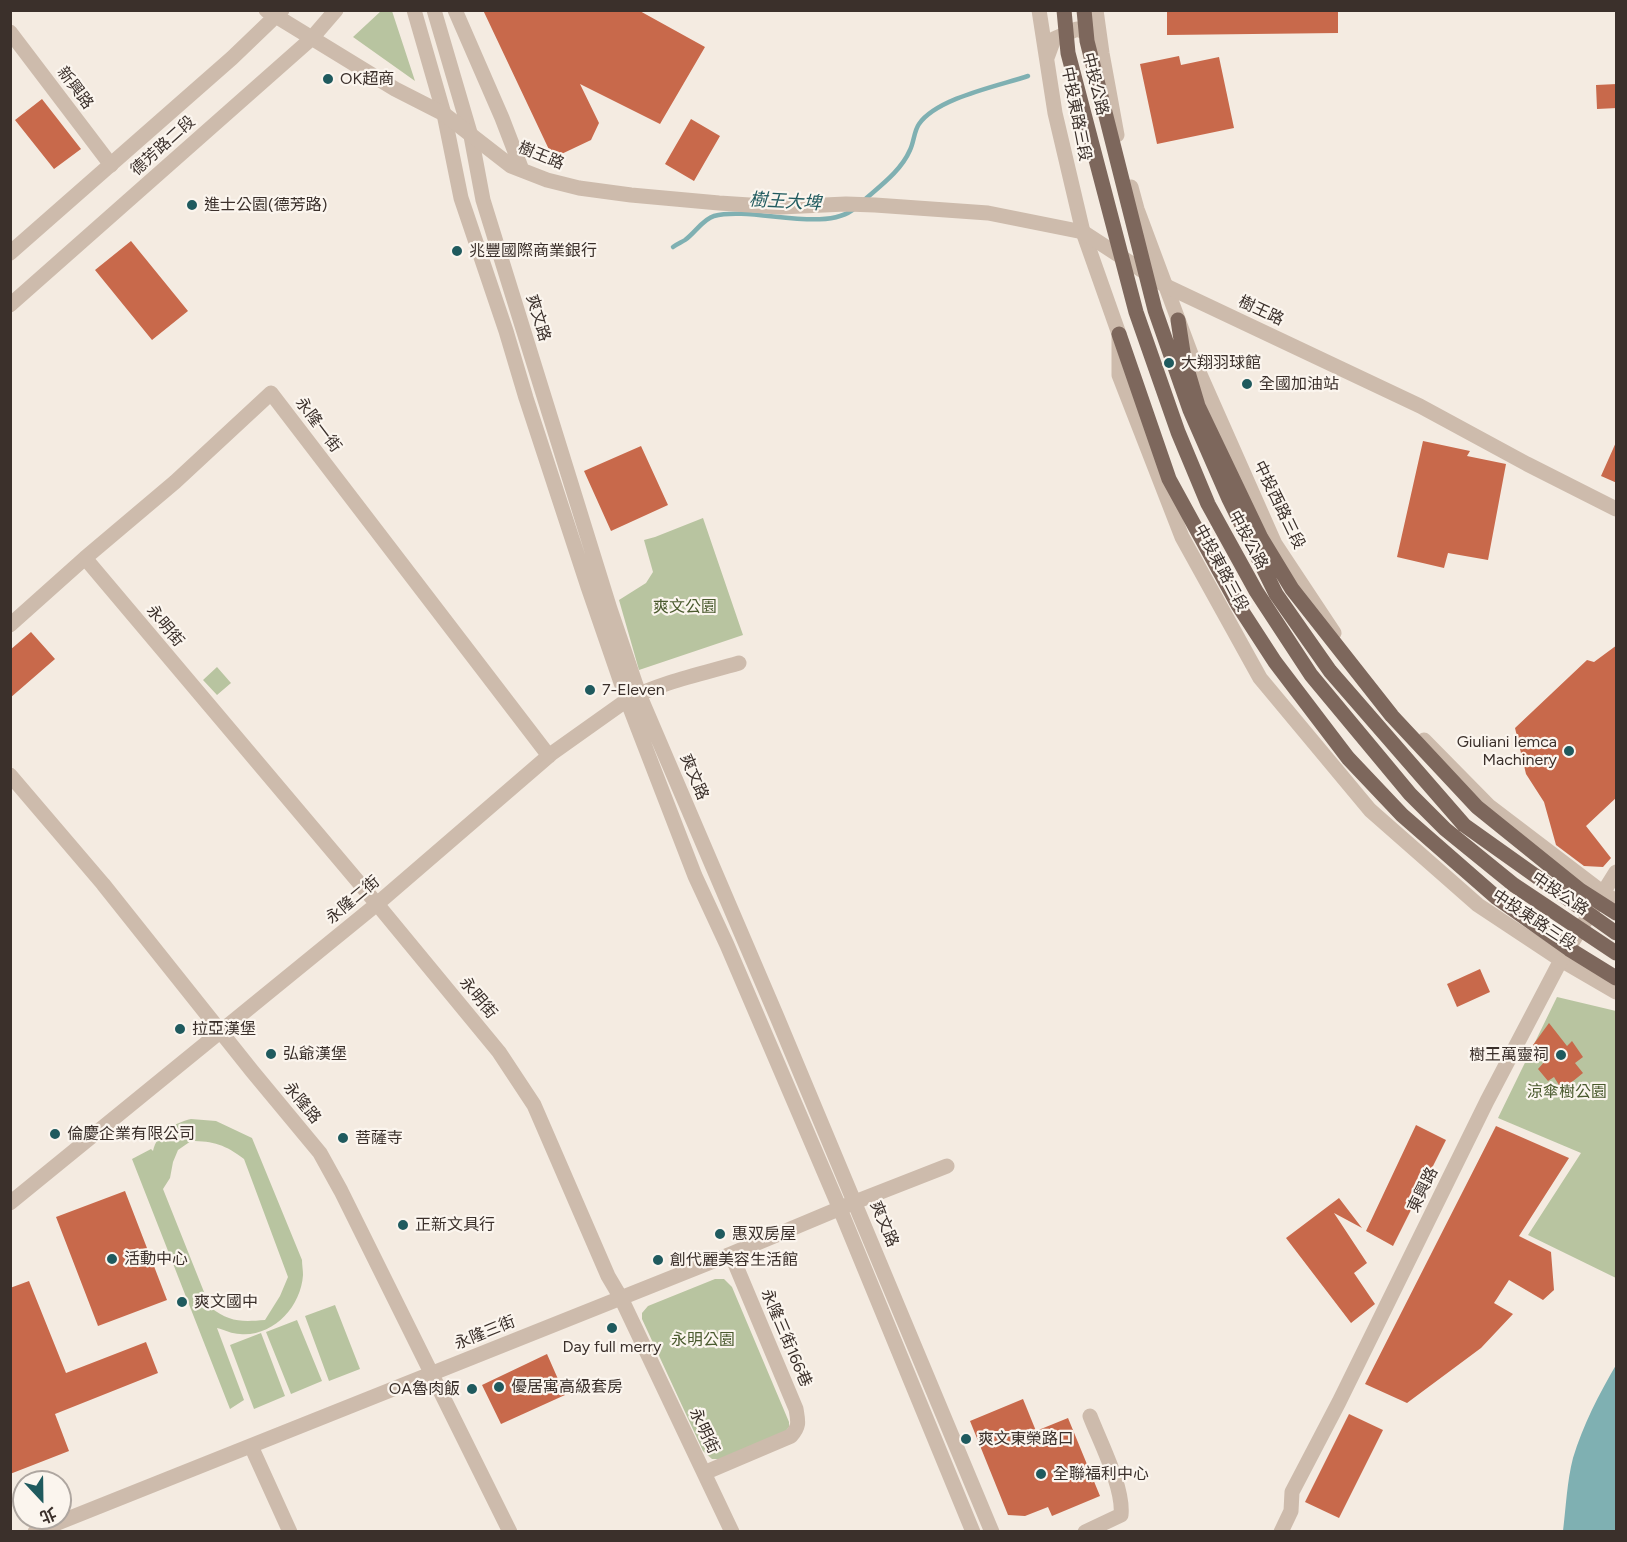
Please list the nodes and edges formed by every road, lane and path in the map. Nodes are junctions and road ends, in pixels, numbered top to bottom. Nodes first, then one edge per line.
1 (336, 10) edge
2 (414, 10) edge
3 (434, 10) edge
4 (455, 10) edge
5 (1039, 10) edge
6 (1064, 10) edge
7 (1084, 10) edge
8 (1096, 10) edge
9 (275, 13) edge
10 (10, 32) edge
11 (311, 39) junction
12 (1102, 53) junction
13 (1046, 60) junction
14 (444, 114) junction
15 (471, 136) junction
16 (111, 165) junction
17 (522, 170) junction
18 (1083, 232) junction
19 (10, 254) edge
20 (1166, 286) junction
21 (10, 305) edge
22 (1178, 320) junction
23 (1119, 334) junction
24 (1617, 509) edge
25 (85, 558) junction
26 (10, 625) edge
27 (739, 663) dead end
28 (633, 697) junction
29 (549, 756) junction
30 (10, 776) edge
31 (1617, 872) edge
32 (1602, 892) junction
33 (1617, 901) edge
34 (377, 904) junction
35 (1617, 913) edge
36 (1617, 933) edge
37 (1617, 953) edge
38 (1561, 960) junction
39 (1617, 978) edge
40 (1617, 992) edge
41 (220, 1032) junction
42 (947, 1166) dead end
43 (855, 1202) junction
44 (10, 1203) edge
45 (840, 1209) junction
46 (731, 1254) junction
47 (621, 1298) junction
48 (432, 1374) junction
49 (1090, 1416) dead end
50 (251, 1446) junction
51 (704, 1473) junction
52 (35, 1532) edge
53 (291, 1532) edge
54 (510, 1532) edge
55 (732, 1532) edge
56 (973, 1532) edge
57 (992, 1532) edge
58 (1085, 1532) edge
59 (1281, 1532) edge

1 - 11 street, 德芳路二段
2 - 14 street, 爽文路
3 - 15 street, 爽文路
4 - 17 street
5 - 13 street, 中投東路三段
6 - 37 main road, 中投公路
7 - 36 main road, 中投公路
8 - 12 street, 中投西路三段
9 - 11 street, 樹王路
9 - 16 street, 德芳路二段
10 - 16 street, 新興路
11 - 14 street, 樹王路
11 - 21 street, 德芳路二段
12 - 13 street
12 - 20 street, 中投西路三段
13 - 18 street, 中投東路三段
14 - 15 street, 樹王路
14 - 28 street, 爽文路
15 - 17 street, 樹王路
15 - 28 street, 爽文路
16 - 19 street, 德芳路二段
17 - 18 street, 樹王路
18 - 20 street, 樹王路
18 - 23 street, 中投東路三段
20 - 22 street, 中投西路三段
20 - 24 street, 樹王路
22 - 32 street, 中投西路三段
22 - 35 main road
23 - 38 street, 中投東路三段
23 - 39 main road
25 - 26 street, 永隆一街
25 - 29 street, 永隆一街
25 - 34 street, 永明街
27 - 28 street, 永隆二街
28 - 29 street, 永隆二街
28 - 43 street, 爽文路
28 - 45 street, 爽文路
29 - 34 street, 永隆二街
30 - 41 street, 永隆路
31 - 32 street, 東興路
32 - 33 street, 中投西路三段
32 - 38 street, 東興路
34 - 41 street, 永隆二街
34 - 47 street, 永明街
38 - 40 street, 中投東路三段
38 - 59 street, 東興路
41 - 44 street, 永隆二街
41 - 48 street, 永隆路
42 - 43 street, 永隆三街
43 - 45 street, 永隆三街
43 - 57 street, 爽文路
45 - 46 street, 永隆三街
45 - 56 street, 爽文路
46 - 47 street, 永隆三街
46 - 51 street, 永隆三街166巷
47 - 48 street, 永隆三街
47 - 51 street, 永明街
48 - 50 street, 永隆三街
48 - 54 street, 永隆路
49 - 58 street
50 - 52 street, 永隆三街
50 - 53 street
51 - 55 street, 永明街

